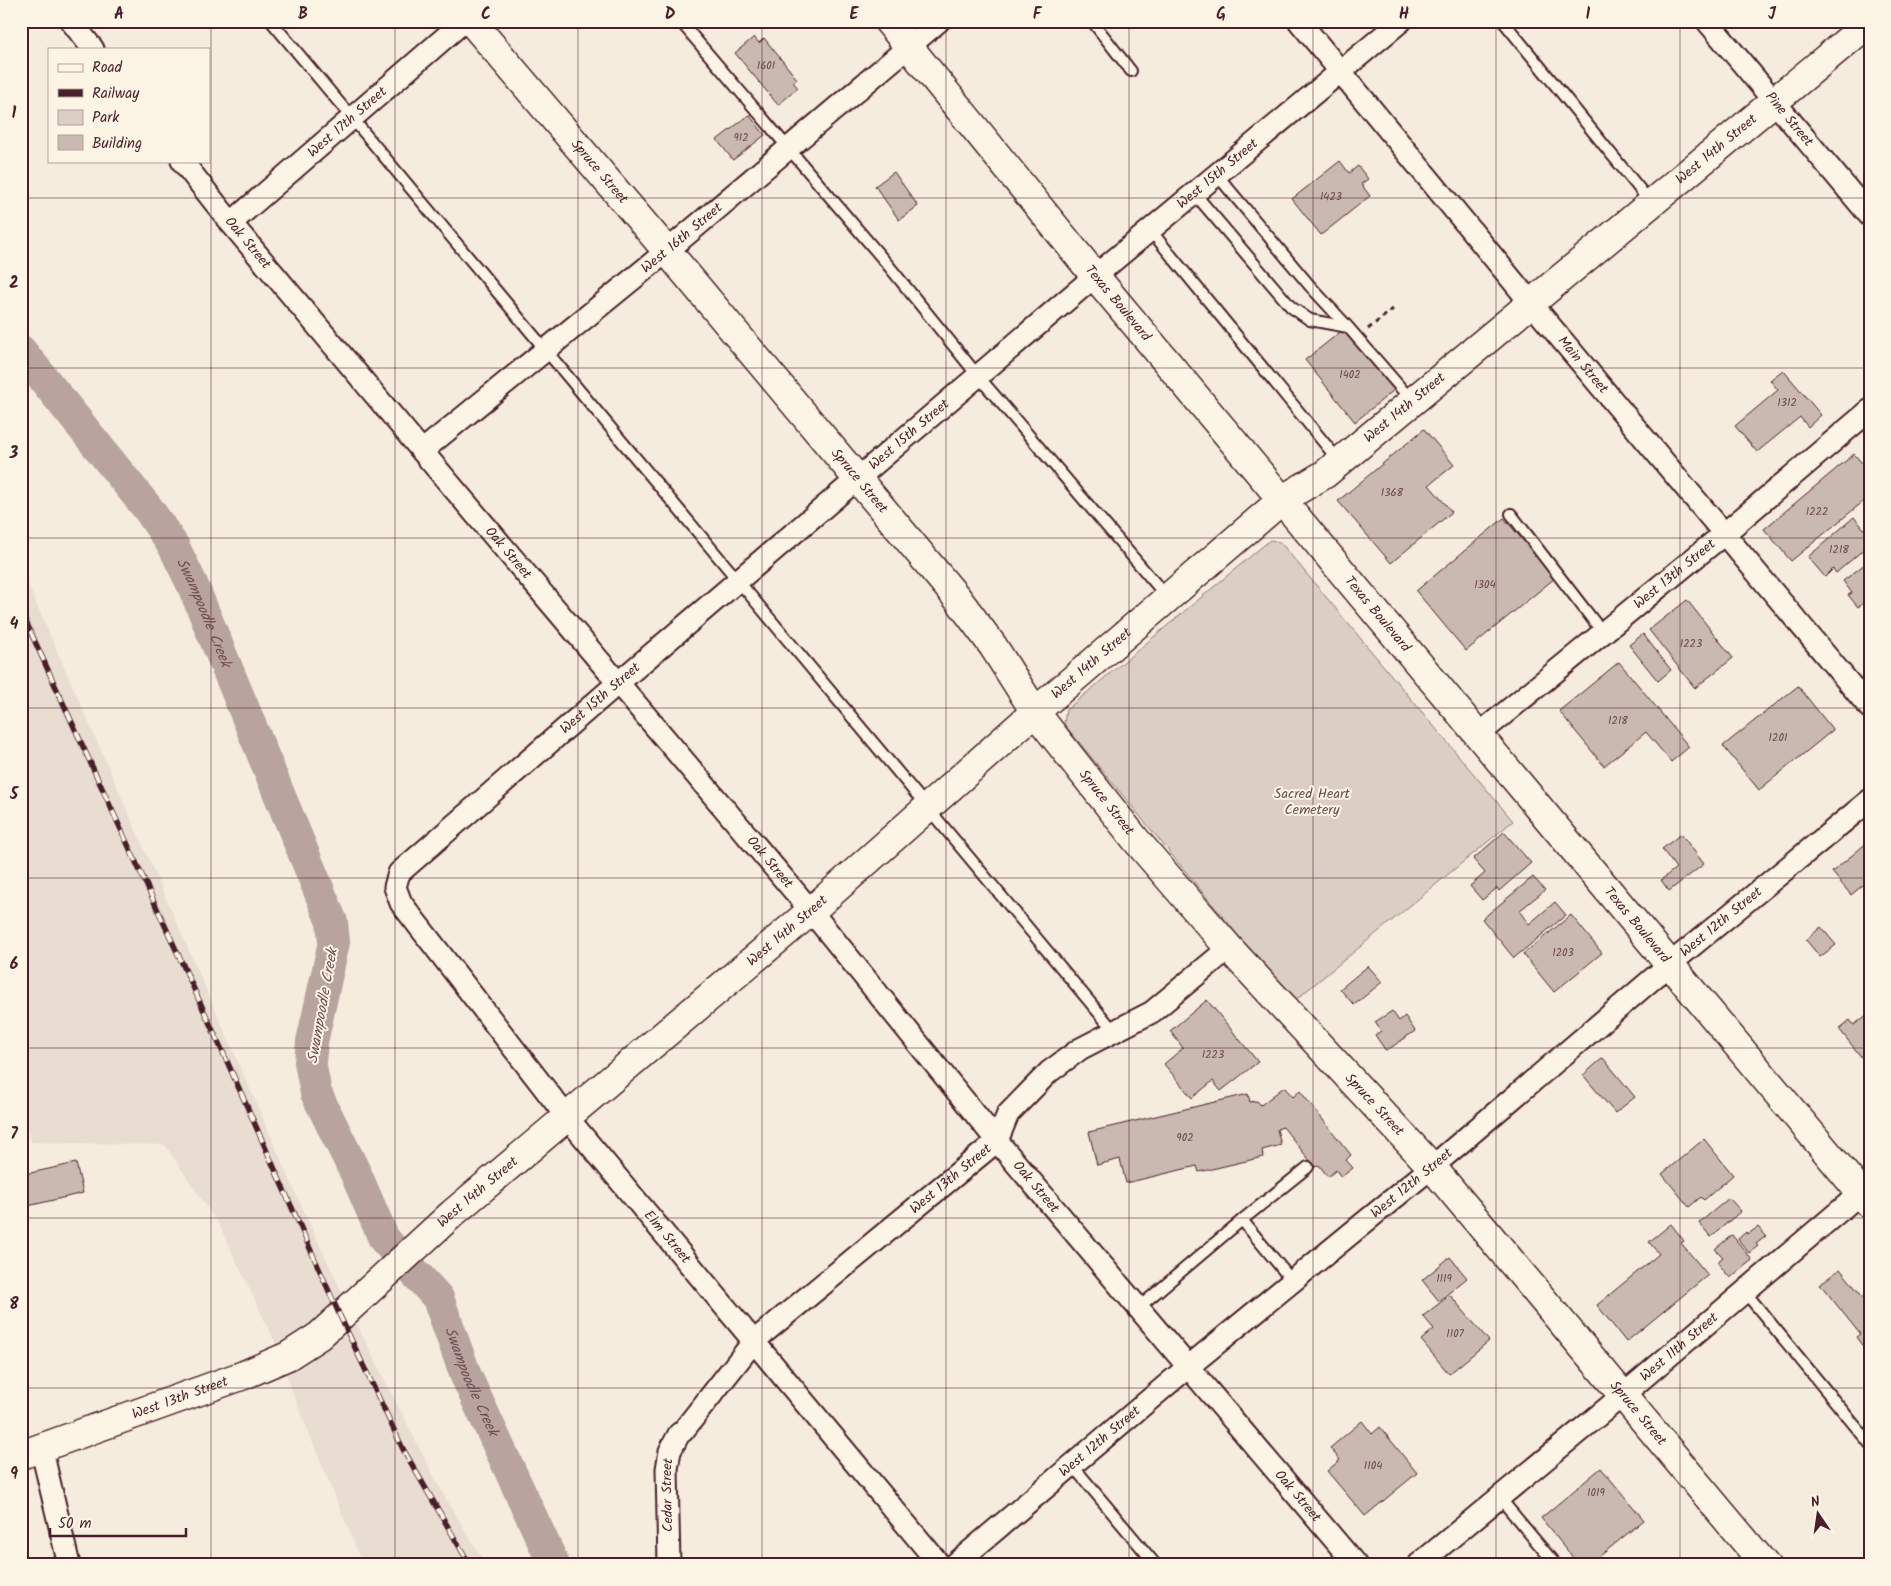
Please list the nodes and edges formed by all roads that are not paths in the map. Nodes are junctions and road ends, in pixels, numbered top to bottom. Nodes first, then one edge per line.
1 (71, 21) edge
2 (271, 21) edge
3 (464, 21) edge
4 (472, 21) edge
5 (680, 21) edge
6 (888, 21) edge
7 (939, 21) edge
8 (1092, 21) edge
9 (1299, 21) edge
10 (1401, 21) edge
11 (1503, 21) edge
12 (1707, 21) edge
13 (1870, 22) edge
14 (908, 47) junction
15 (92, 48) edge
16 (1131, 71) dead end
17 (1341, 72) junction
18 (1775, 102) junction
19 (352, 118) junction
20 (788, 148) junction
21 (183, 162) edge
22 (1217, 175) junction
23 (1195, 194) junction
24 (1652, 203) junction
25 (1870, 216) edge
26 (231, 223) junction
27 (1151, 231) junction
28 (668, 251) junction
29 (1096, 276) junction
30 (1531, 303) junction
31 (1348, 327) junction
32 (546, 350) junction
33 (978, 376) junction
34 (1412, 401) junction
35 (1870, 410) edge
36 (422, 451) junction
37 (1340, 462) junction
38 (858, 479) junction
39 (1283, 499) junction
40 (1511, 514) dead end
41 (1725, 533) junction
42 (738, 581) junction
43 (1168, 598) junction
44 (1603, 633) junction
45 (618, 683) junction
46 (1870, 708) edge
47 (1035, 712) junction
48 (1478, 735) junction
49 (1870, 800) edge
50 (927, 807) junction
51 (401, 903) joint
52 (811, 911) junction
53 (1229, 948) junction
54 (1670, 964) junction
55 (1114, 1031) junction
56 (566, 1116) junction
57 (997, 1141) junction
58 (1308, 1167) dead end
59 (1432, 1167) junction
60 (1867, 1194) edge
61 (1242, 1220) junction
62 (1293, 1282) junction
63 (1745, 1292) junction
64 (1138, 1308) junction
65 (331, 1324) joint
66 (754, 1341) junction
67 (1188, 1368) junction
68 (1623, 1395) junction
69 (683, 1430) joint
70 (1870, 1444) edge
71 (31, 1451) edge
72 (1072, 1465) junction
73 (1500, 1497) junction
74 (68, 1565) edge
75 (669, 1565) edge
76 (940, 1565) edge
77 (954, 1565) edge
78 (1156, 1565) edge
79 (1356, 1565) edge
80 (1418, 1565) edge
81 (1556, 1565) edge
82 (1765, 1565) edge

1 - 15 street
2 - 19 lane
3 - 19 street, West 17th Street
4 - 28 street, Spruce Street
5 - 20 lane
6 - 14 street, Texas Boulevard
7 - 14 street, West 16th Street
8 - 16 lane
9 - 17 street, Main Street
10 - 17 street, West 15th Street
11 - 24 lane
12 - 18 street, Pine Street
13 - 18 street, West 14th Street
14 - 20 street, West 16th Street
14 - 29 street, Texas Boulevard
17 - 22 street, West 15th Street
17 - 30 street, Main Street
18 - 24 street, West 14th Street
18 - 25 street, Pine Street
19 - 26 street, West 17th Street
19 - 32 lane
20 - 28 street, West 16th Street
20 - 33 lane
21 - 26 street, Oak Street
22 - 23 street, West 15th Street
22 - 31 lane
23 - 27 street, West 15th Street
23 - 31 lane
24 - 30 street, West 14th Street
26 - 36 street, Oak Street
27 - 29 street, West 15th Street
27 - 37 lane
28 - 32 street, West 16th Street
28 - 38 street, Spruce Street
29 - 33 street, West 15th Street
29 - 39 street, Texas Boulevard
30 - 34 street, West 14th Street
30 - 41 street, Main Street
31 - 34 lane
32 - 36 street, West 16th Street
32 - 42 lane
33 - 38 street, West 15th Street
33 - 43 lane
34 - 37 street, West 14th Street
35 - 41 street, West 13th Street
36 - 45 street, Oak Street
37 - 39 street, West 14th Street
38 - 42 street, West 15th Street
38 - 47 street, Spruce Street
39 - 43 street, West 14th Street
39 - 48 street, Texas Boulevard
40 - 44 lane
41 - 44 street, West 13th Street
41 - 46 street, Main Street
42 - 45 street, West 15th Street
42 - 50 lane
43 - 47 street, West 14th Street
44 - 48 street, West 13th Street
45 - 51 street, West 15th Street
45 - 52 street, Oak Street
47 - 50 street, West 14th Street
47 - 53 street, Spruce Street
48 - 54 street, Texas Boulevard
49 - 54 street, West 12th Street
50 - 52 street, West 14th Street
50 - 55 lane
51 - 56 street, Elm Street
52 - 56 street, West 14th Street
52 - 57 street, Oak Street
53 - 55 street, West 13th Street
53 - 59 street, Spruce Street
54 - 59 street, West 12th Street
54 - 60 street, Texas Boulevard
55 - 57 street, West 13th Street
56 - 65 street, West 14th Street
56 - 66 street, Elm Street
57 - 64 street, Oak Street
57 - 66 street, West 13th Street
58 - 61 lane
59 - 62 street, West 12th Street
59 - 68 street, Spruce Street
60 - 63 street, West 11th Street
61 - 62 lane
61 - 64 lane
62 - 67 street, West 12th Street
63 - 68 street, West 11th Street
63 - 70 lane
64 - 67 street, Oak Street
65 - 71 street, West 13th Street
66 - 69 street, West 13th Street
66 - 76 street, Elm Street
67 - 72 street, West 12th Street
67 - 79 street, Oak Street
68 - 73 street, West 11th Street
68 - 82 street, Spruce Street
69 - 75 street, Cedar Street
71 - 74 street
72 - 77 street, West 12th Street
72 - 78 lane
73 - 80 street, West 11th Street
73 - 81 lane

